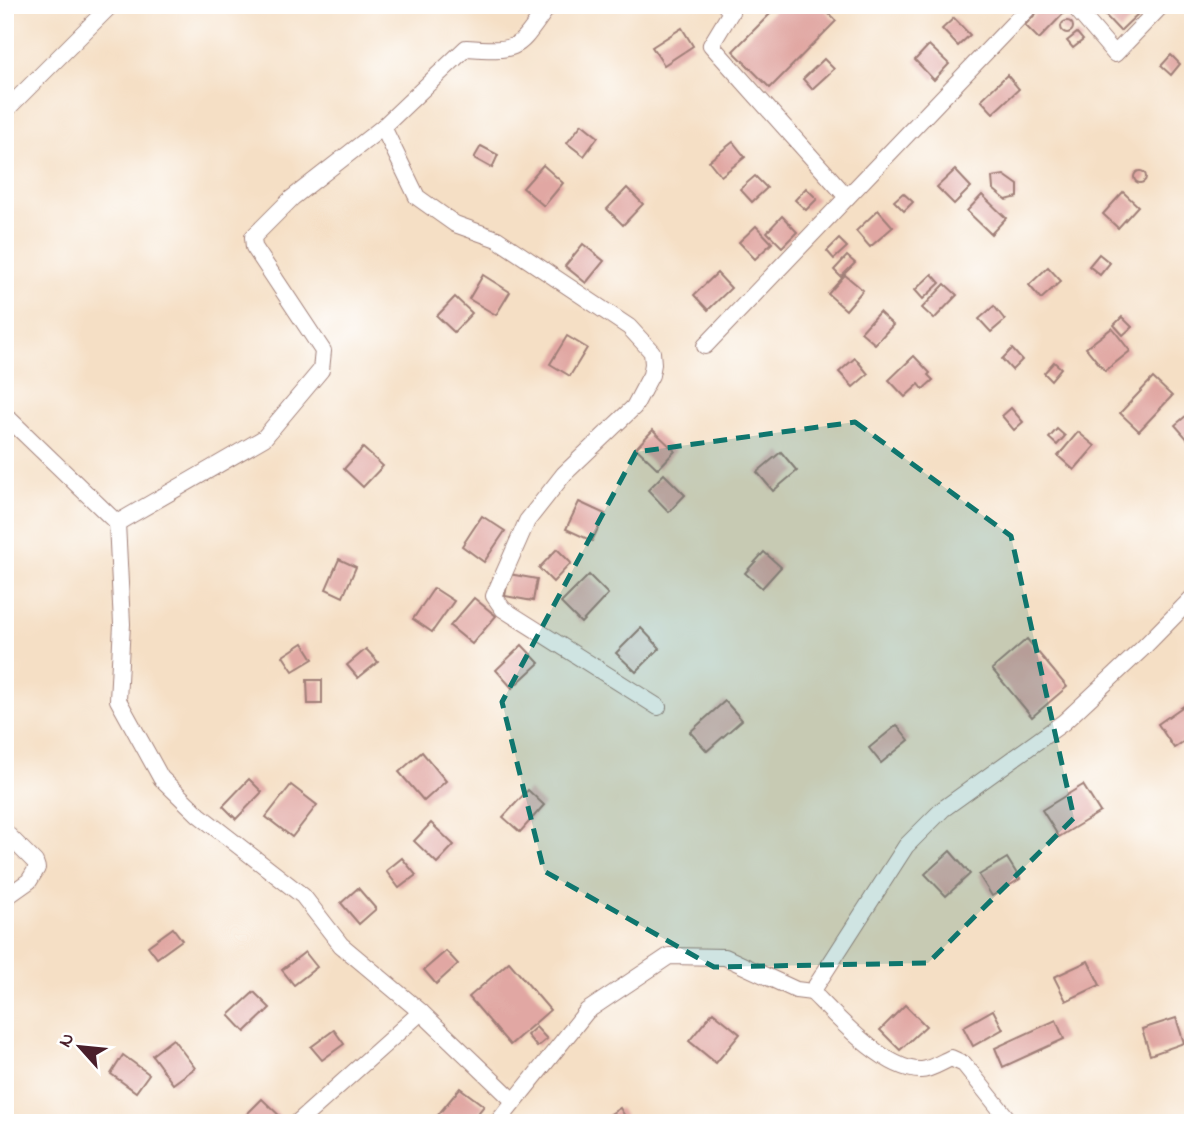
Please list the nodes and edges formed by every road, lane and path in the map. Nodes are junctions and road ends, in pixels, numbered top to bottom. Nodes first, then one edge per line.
1 (111, 5) edge
2 (549, 5) edge
3 (725, 5) edge
4 (1031, 5) edge
5 (1073, 5) edge
6 (1162, 5) edge
7 (5, 111) edge
8 (383, 127) junction
9 (847, 197) junction
10 (705, 346) dead end
11 (5, 415) edge
12 (117, 523) junction
13 (1193, 597) edge
14 (658, 707) dead end
15 (5, 832) edge
16 (5, 898) edge
17 (812, 992) junction
18 (421, 1012) junction
19 (514, 1101) junction
20 (297, 1123) edge
21 (497, 1123) edge
22 (1012, 1123) edge

1 - 7 street
2 - 8 street
3 - 9 street
4 - 9 street
5 - 6 street
8 - 12 street
8 - 14 street
9 - 10 street
11 - 12 street
12 - 18 street
13 - 17 street
15 - 16 street
17 - 19 street
17 - 22 street
18 - 19 street
18 - 20 street
19 - 21 street

